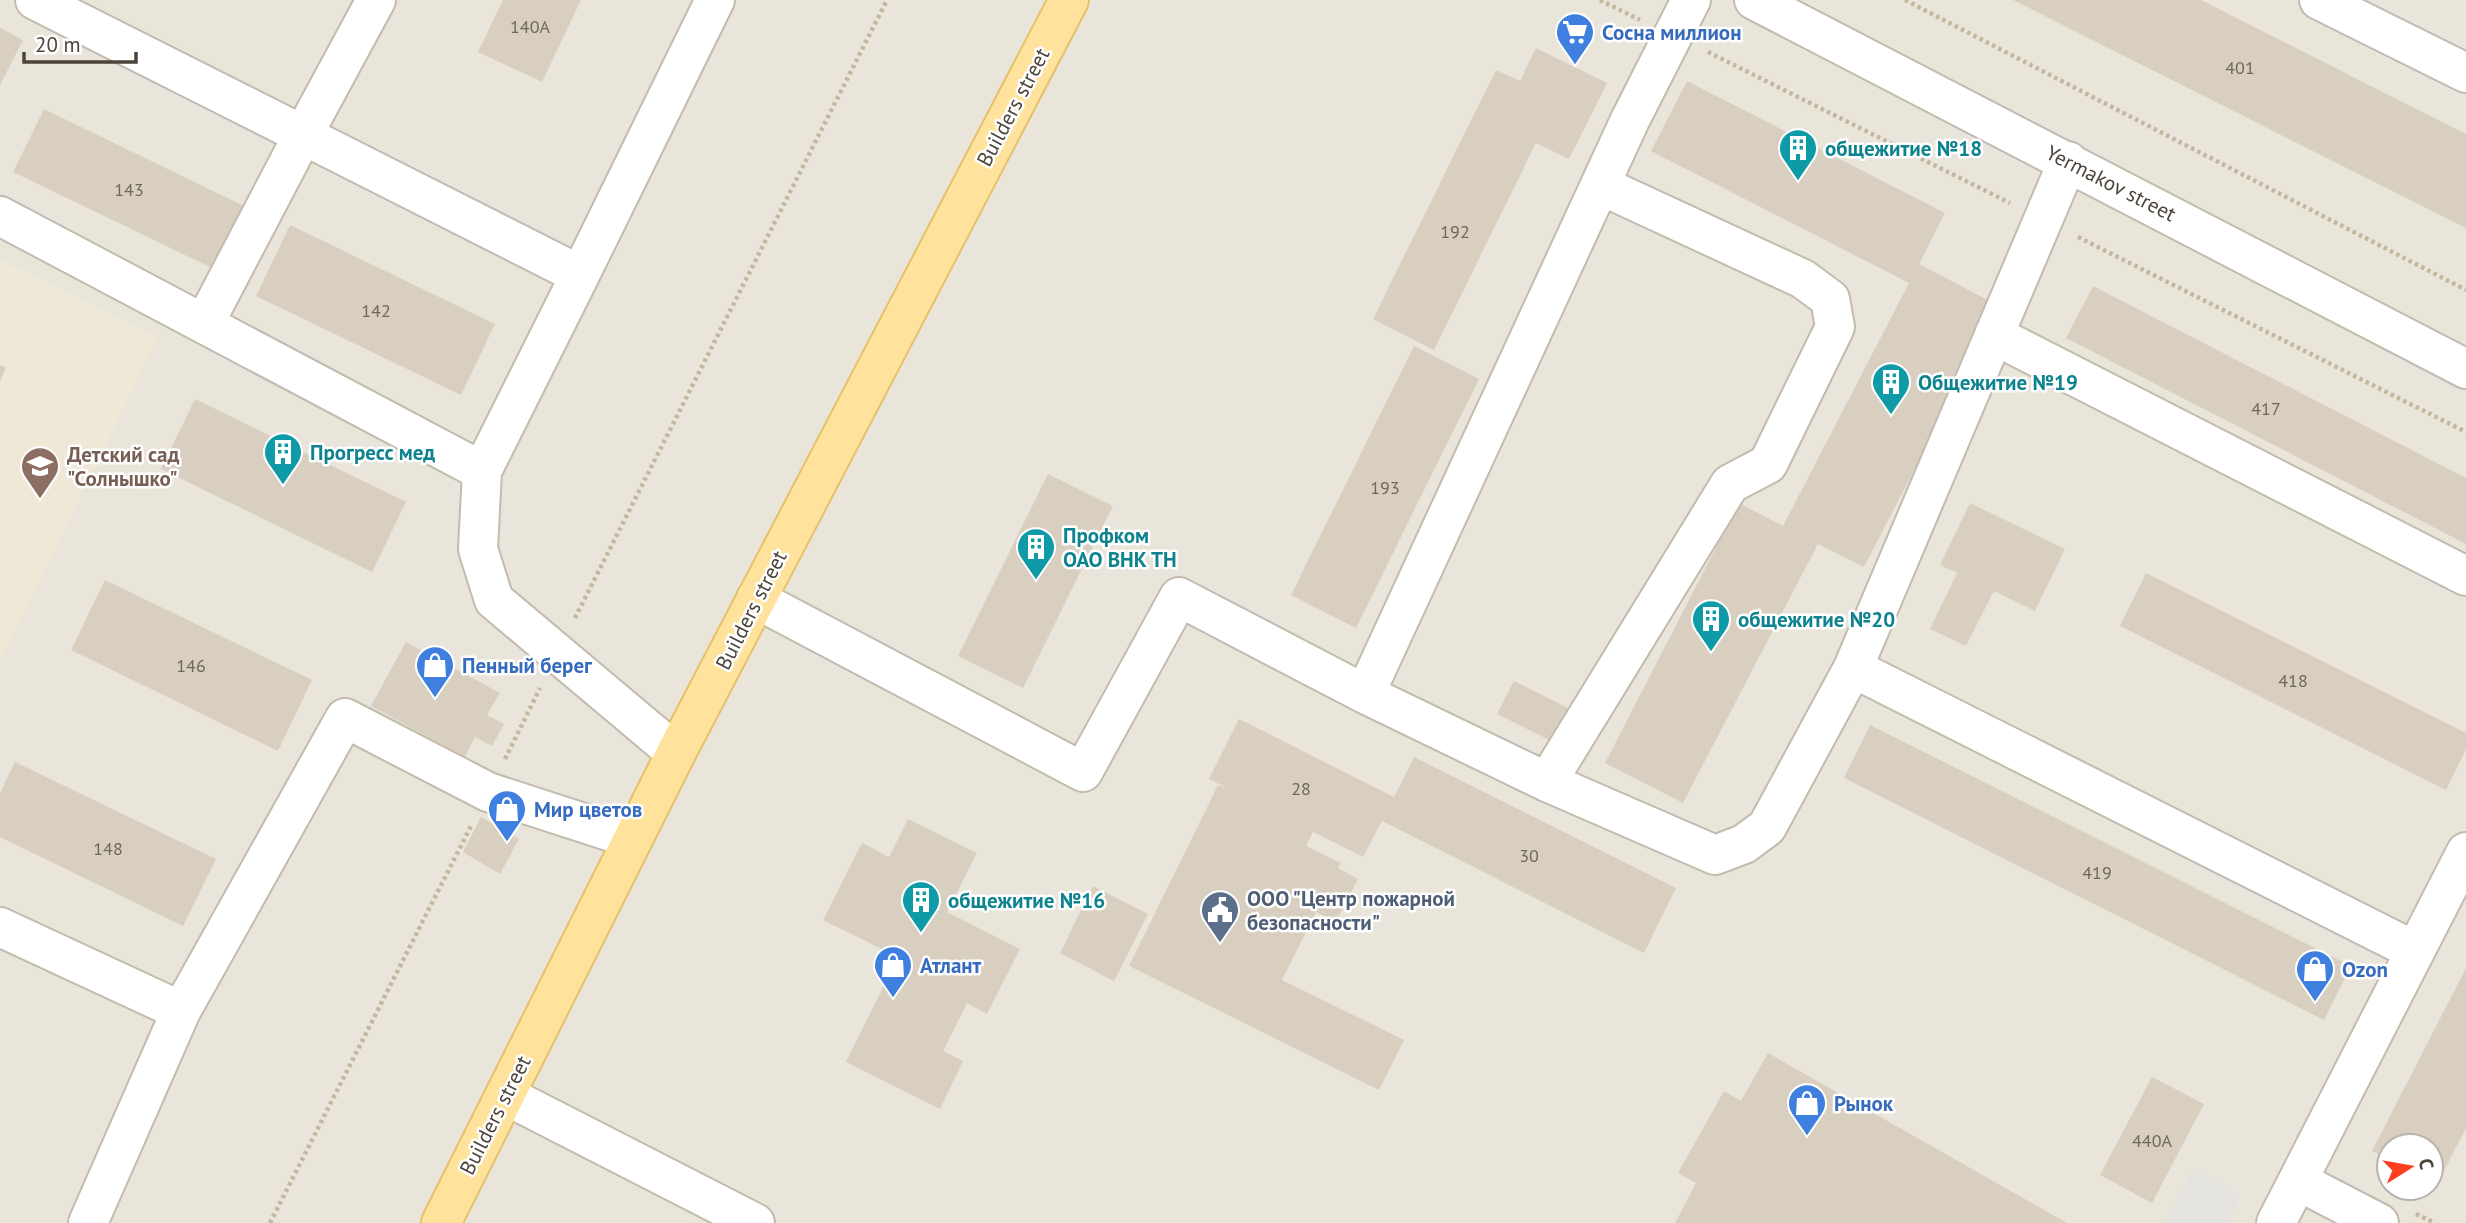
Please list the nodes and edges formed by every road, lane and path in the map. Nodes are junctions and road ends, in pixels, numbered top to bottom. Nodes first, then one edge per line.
1 (35, 0) edge
2 (376, 0) edge
3 (715, 0) edge
4 (887, 0) edge
5 (1069, 0) edge
6 (1691, 0) edge
7 (1905, 0) edge
8 (2319, 0) edge
9 (1765, 3) edge
10 (2466, 73) edge
11 (303, 135) junction
12 (2068, 161) junction
13 (1600, 185) junction
14 (0, 216) edge
15 (580, 275) junction
16 (2466, 290) edge
17 (204, 324) junction
18 (1994, 335) junction
19 (2466, 369) edge
20 (482, 471) junction
21 (2466, 576) edge
22 (756, 599) junction
23 (558, 653) junction
24 (1853, 668) junction
25 (1365, 694) junction
26 (676, 753) junction
27 (1547, 782) junction
28 (488, 792) junction
29 (633, 839) junction
30 (2466, 852) edge
31 (0, 927) edge
32 (2415, 951) junction
33 (181, 1011) junction
34 (505, 1095) junction
35 (2298, 1181) junction
36 (88, 1223) edge
37 (271, 1223) edge
38 (441, 1223) edge
39 (755, 1223) edge
40 (2276, 1223) edge
41 (2379, 1223) edge

1 - 11 street
2 - 11 street
3 - 15 street
4 - 23 path
5 - 22 main road, Builders street
6 - 13 street
7 - 16 path
8 - 10 street
9 - 12 street, Yermakov street
11 - 15 street
11 - 17 street
12 - 18 street
12 - 19 street, Yermakov street
13 - 25 street
13 - 27 street
14 - 17 street
15 - 20 street
17 - 20 street
18 - 21 street
18 - 24 street
20 - 23 street
22 - 25 street
22 - 26 main road, Builders street
23 - 26 street
23 - 28 path
24 - 27 street
24 - 32 street
25 - 27 street
26 - 29 main road, Builders street
28 - 29 street
28 - 33 street
28 - 37 path
29 - 34 main road, Builders street
30 - 32 street
31 - 33 street
32 - 35 street
33 - 36 street
34 - 38 main road, Builders street
34 - 39 street
35 - 40 street
35 - 41 street

